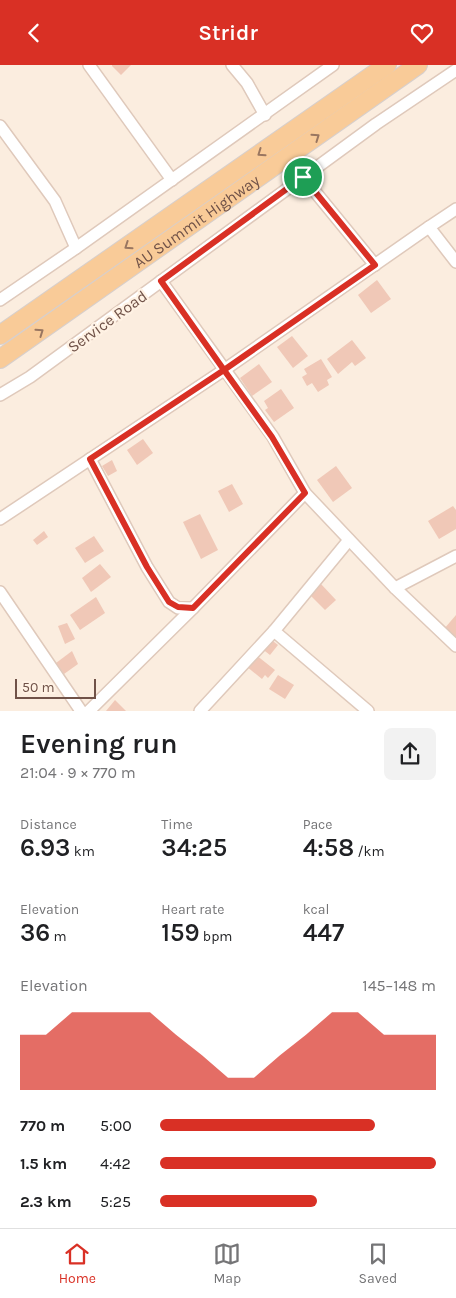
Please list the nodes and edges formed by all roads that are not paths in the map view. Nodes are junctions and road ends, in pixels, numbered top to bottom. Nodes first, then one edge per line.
1 (89, 65) edge
2 (232, 65) edge
3 (333, 65) edge
4 (387, 65) edge
5 (418, 65) edge
6 (456, 70) edge
7 (265, 115) junction
8 (0, 125) edge
9 (303, 177) junction
10 (172, 180) junction
11 (456, 209) edge
12 (430, 227) junction
13 (76, 249) junction
14 (456, 262) edge
15 (375, 265) junction
16 (161, 281) junction
17 (0, 300) edge
18 (0, 335) edge
19 (0, 359) edge
20 (224, 370) junction
21 (0, 395) edge
22 (90, 459) junction
23 (305, 493) junction
24 (0, 519) edge
25 (349, 540) junction
26 (456, 556) edge
27 (395, 587) junction
28 (0, 592) edge
29 (193, 608) junction
30 (274, 631) junction
31 (456, 646) edge
32 (81, 711) edge
33 (89, 711) edge
34 (200, 711) edge
35 (368, 711) edge

1 - 10 street
2 - 7 street
3 - 7 street
4 -> 18 main road, AU Summit Highway
19 -> 5 main road, AU Summit Highway
6 - 9 street, Service Road
7 - 10 street
8 - 13 street
9 - 15 street
9 - 16 street, Service Road
10 - 13 street
11 - 12 street
12 - 14 street
12 - 15 street
13 - 17 street
15 - 20 street
16 - 20 street
16 - 21 street, Service Road
20 - 22 street
20 - 23 street
22 - 24 street
22 - 29 street
23 - 25 street
23 - 29 street
25 - 27 street
25 - 30 street
26 - 27 street
27 - 31 street
28 - 32 street
29 - 33 street
30 - 34 street
30 - 35 street

